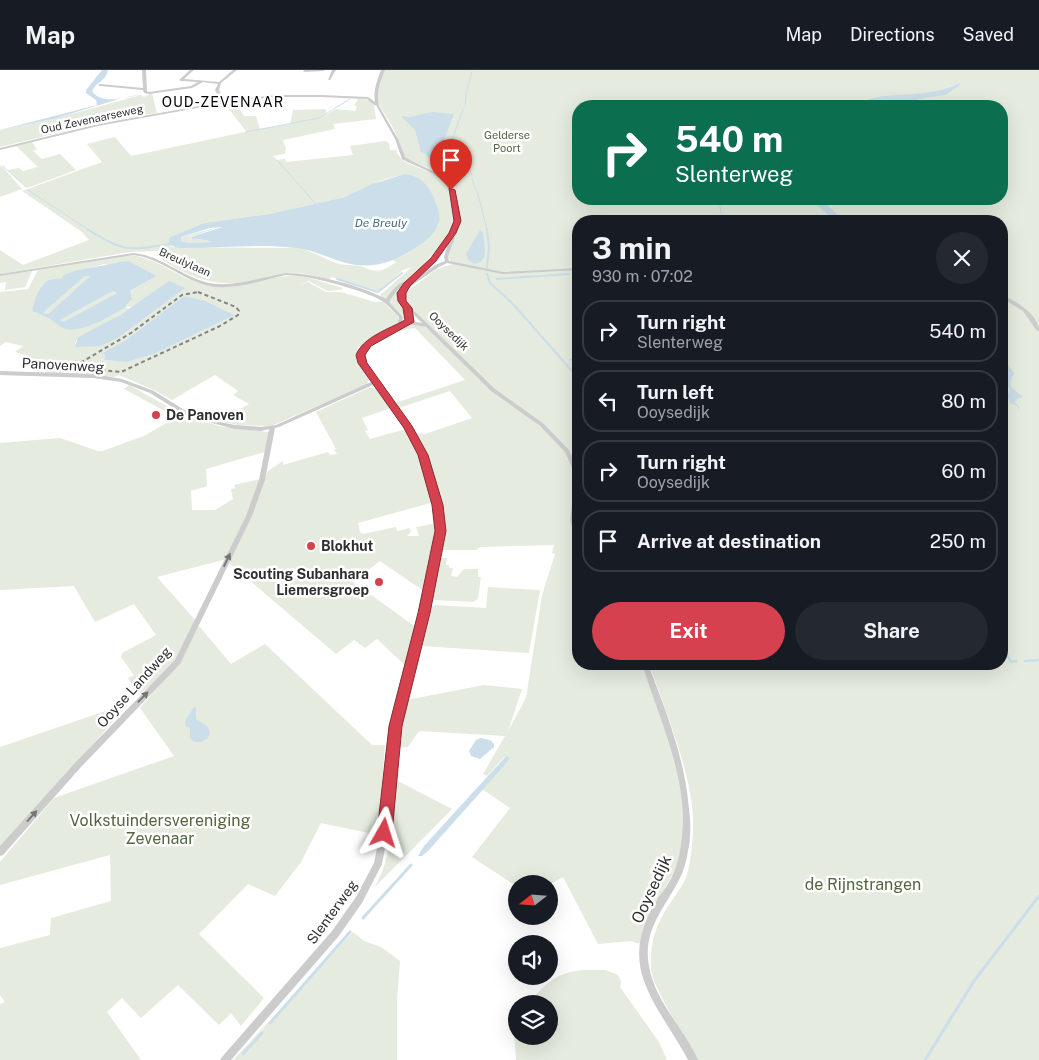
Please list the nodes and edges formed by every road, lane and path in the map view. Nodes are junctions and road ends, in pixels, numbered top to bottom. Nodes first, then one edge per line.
1 (144, 70) edge
2 (192, 70) edge
3 (235, 70) edge
4 (306, 70) edge
5 (323, 70) edge
6 (334, 70) edge
7 (382, 70) edge
8 (329, 79) dead end
9 (202, 81) junction
10 (220, 83) junction
11 (100, 85) dead end
12 (145, 89) junction
13 (376, 90) junction
14 (368, 98) junction
15 (223, 102) junction
16 (375, 104) junction
17 (0, 149) edge
18 (453, 233) junction
19 (447, 262) junction
20 (572, 269) edge
21 (0, 275) edge
22 (412, 280) junction
23 (404, 289) junction
24 (1008, 300) edge
25 (386, 302) junction
26 (408, 308) junction
27 (410, 322) junction
28 (428, 326) junction
29 (399, 328) junction
30 (1039, 330) edge
31 (0, 373) edge
32 (376, 382) junction
33 (272, 428) junction
34 (572, 462) edge
35 (647, 670) edge
36 (0, 852) edge
37 (225, 1060) edge
38 (693, 1060) edge

1 - 12 street
2 - 9 street
3 - 10 street
4 - 5 street
6 - 8 street
7 - 13 street
9 - 10 street
9 - 12 street
10 - 15 street
11 - 12 street
13 - 14 street
13 - 16 street
14 - 15 street, Oud Zevenaarseweg
14 - 16 street
15 - 17 street, Oud Zevenaarseweg
16 - 18 street
18 - 19 street
18 - 22 street
19 - 20 street
19 - 23 street
21 - 25 street, Breulylaan
22 - 23 street
22 - 25 street
23 - 26 street
24 - 30 street
25 - 29 street, Breulylaan
26 - 27 street
26 - 28 street, Ooysedijk
27 - 28 street
27 - 29 street, Slenterweg
28 - 34 street, Ooysedijk
29 - 32 street, Slenterweg
31 - 33 street, Panovenweg
32 - 33 street, Panovenweg
32 - 37 street, Slenterweg
36 -> 33 street, Ooyse Landweg
35 - 38 street, Ooysedijk

